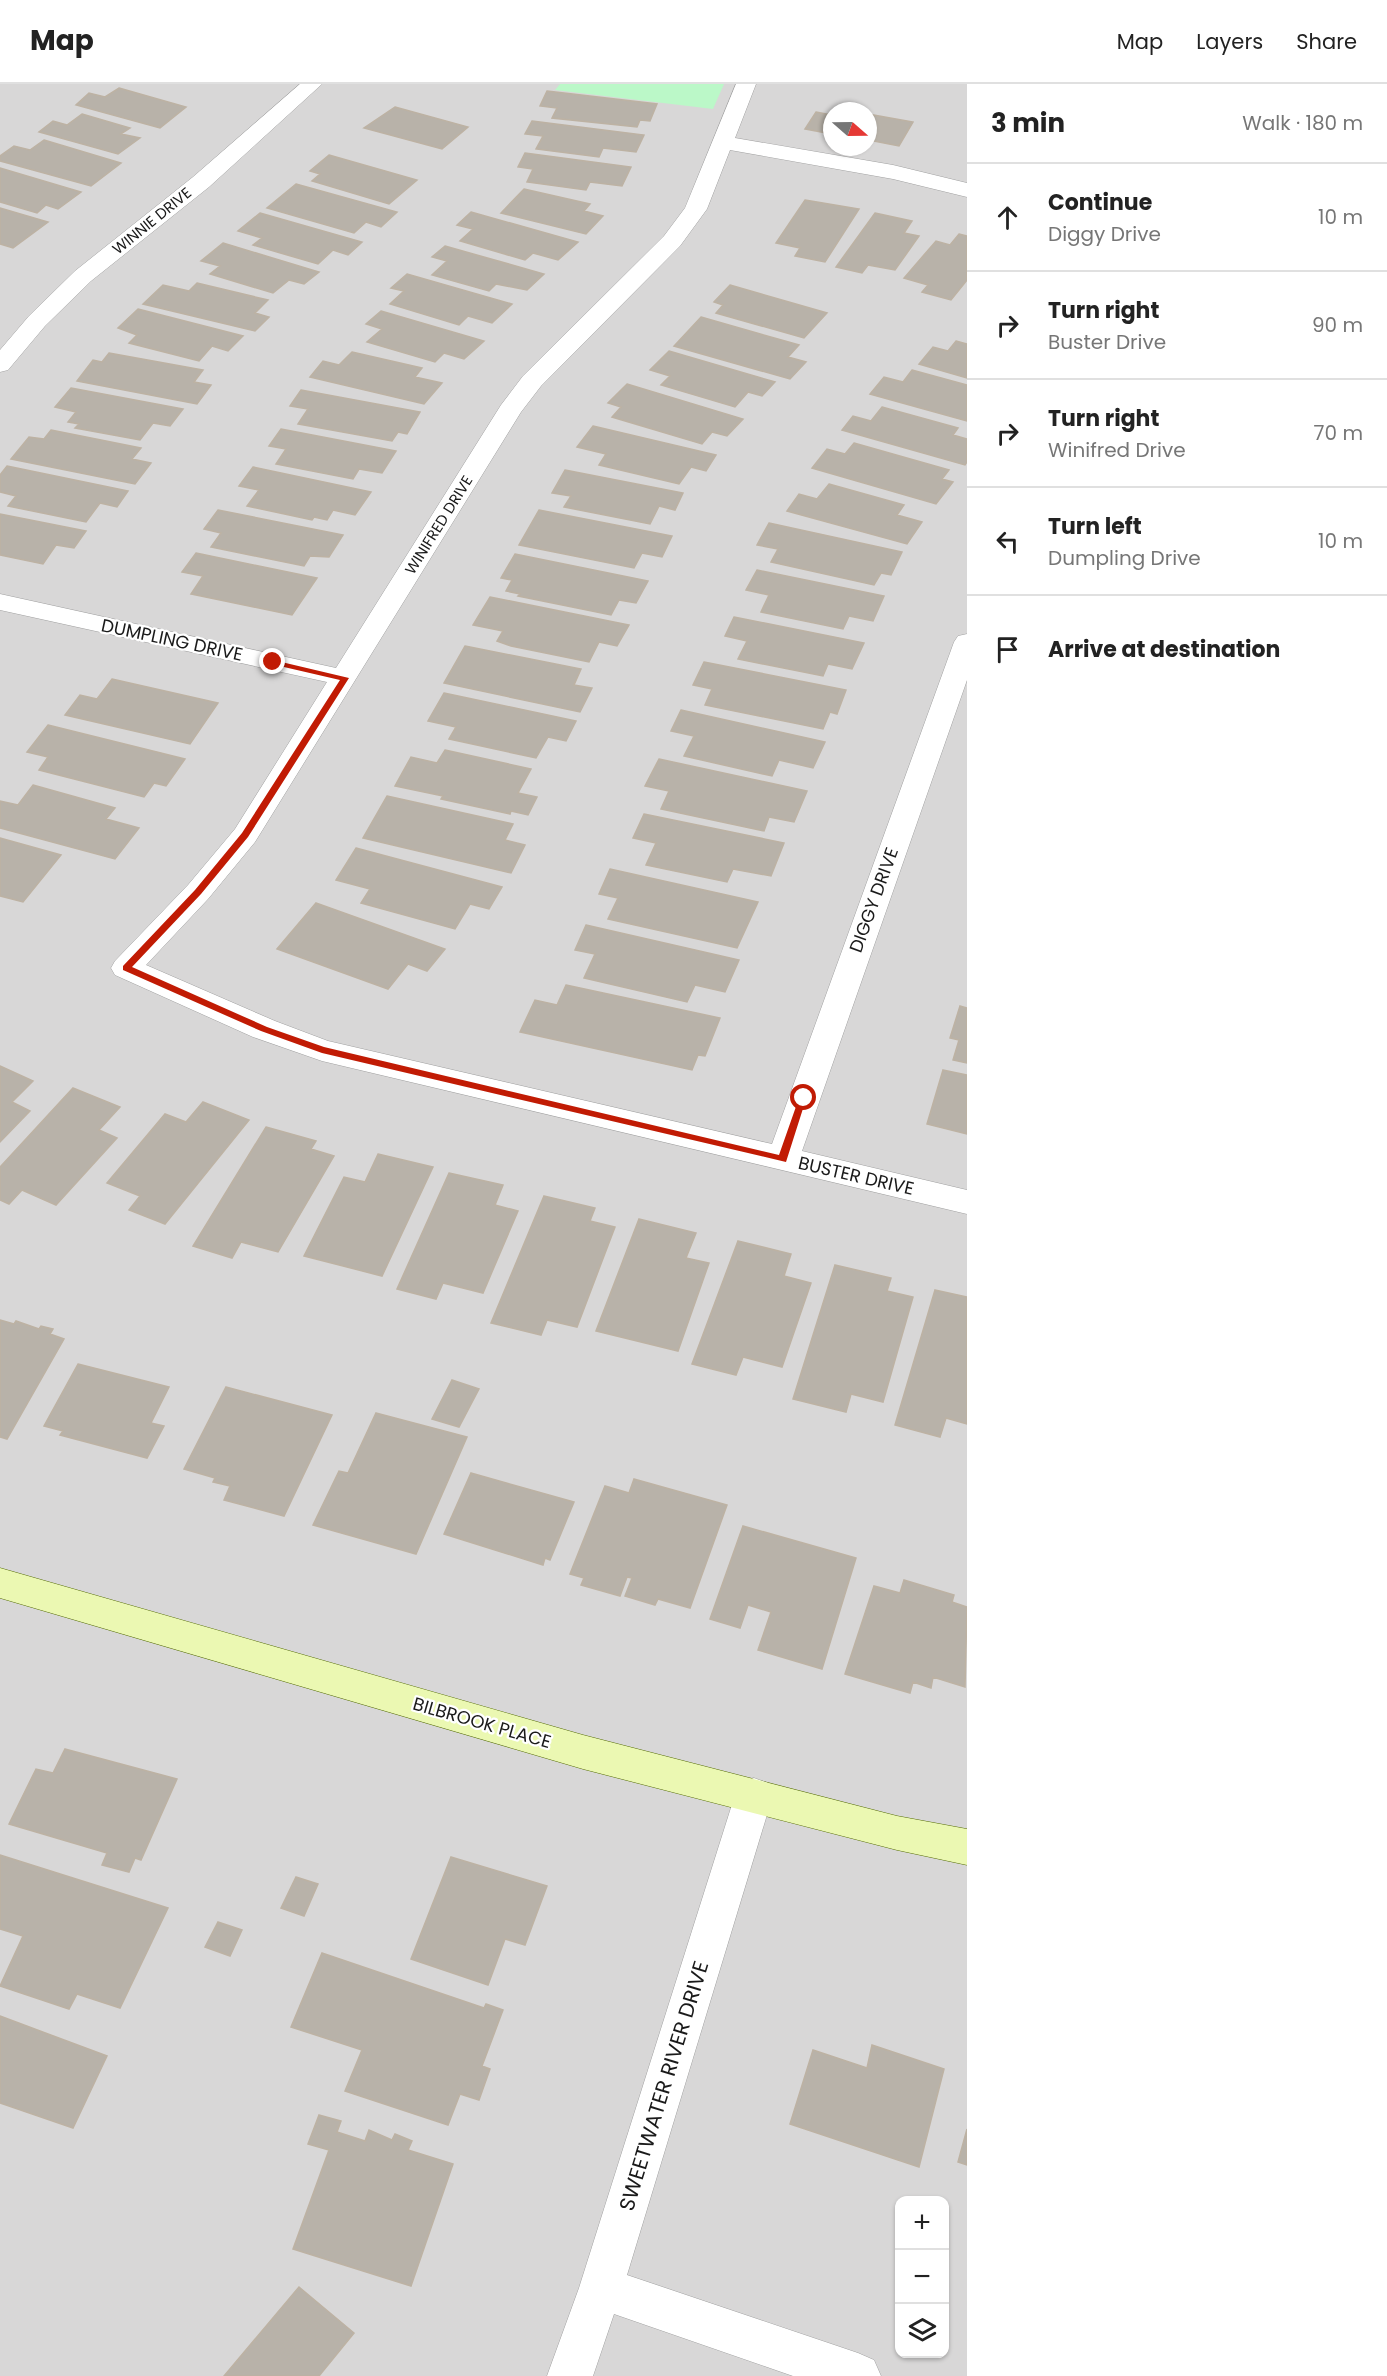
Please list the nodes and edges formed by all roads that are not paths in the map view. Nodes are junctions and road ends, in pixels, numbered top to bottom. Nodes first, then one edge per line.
1 (312, 84) edge
2 (746, 84) edge
3 (722, 142) junction
4 (967, 190) edge
5 (0, 365) edge
6 (0, 602) edge
7 (967, 642) edge
8 (345, 678) junction
9 (126, 968) joint
10 (783, 1159) junction
11 (967, 1202) edge
12 (0, 1583) edge
13 (754, 1795) junction
14 (967, 1847) edge
15 (601, 2289) junction
16 (570, 2376) edge
17 (858, 2376) edge

1 - 5 street, WINNIE DRIVE
2 - 3 street, WINIFRED DRIVE
3 - 4 street
3 - 8 street, WINIFRED DRIVE
6 - 8 street, DUMPLING DRIVE
7 - 10 street, DIGGY DRIVE
8 - 9 street, WINIFRED DRIVE
9 - 10 street, BUSTER DRIVE
10 - 11 street, BUSTER DRIVE
12 - 13 street, BILBROOK PLACE
13 - 14 street, BILBROOK PLACE
13 - 15 street, SWEETWATER RIVER DRIVE
15 - 16 street, SWEETWATER RIVER DRIVE
15 - 17 street

